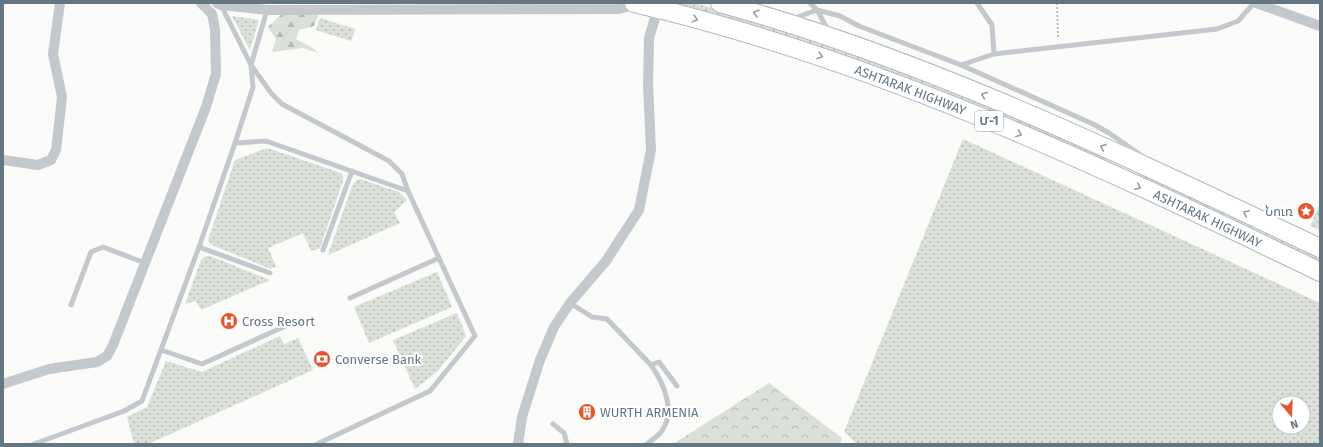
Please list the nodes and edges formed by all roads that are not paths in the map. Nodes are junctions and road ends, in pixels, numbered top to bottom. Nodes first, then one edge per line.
1 (60, 3) edge
2 (201, 3) edge
3 (636, 3) edge
4 (720, 3) edge
5 (810, 3) edge
6 (977, 3) edge
7 (1255, 3) edge
8 (219, 4) edge
9 (658, 8) junction
10 (267, 10) junction
11 (817, 10) junction
12 (786, 22) junction
13 (1320, 26) edge
14 (832, 37) junction
15 (994, 54) junction
16 (251, 65) junction
17 (961, 65) junction
18 (235, 143) junction
19 (1120, 154) junction
20 (3, 160) edge
21 (352, 171) junction
22 (1112, 175) junction
23 (1167, 177) junction
24 (408, 191) junction
25 (199, 247) junction
26 (1320, 248) edge
27 (323, 250) dead end
28 (439, 258) junction
29 (145, 263) junction
30 (1314, 269) edge
31 (270, 273) dead end
32 (350, 298) dead end
33 (570, 303) junction
34 (71, 305) dead end
35 (290, 324) dead end
36 (161, 350) junction
37 (652, 365) junction
38 (3, 384) edge
39 (677, 386) dead end
40 (553, 424) dead end
41 (34, 444) edge
42 (317, 444) edge
43 (518, 444) edge
44 (567, 444) edge
45 (647, 444) edge

1 - 20 street
2 - 29 street
3 - 9 highway, ASHTARAK HIGHWAY / Մ-1
3 - 10 street
12 -> 4 highway, ASHTARAK HIGHWAY / Մ-1
5 - 11 lane
6 - 15 lane
7 - 13 street
7 - 15 lane
8 - 10 street
8 - 16 lane
9 -> 22 highway, ASHTARAK HIGHWAY / Մ-1
9 - 33 street
10 - 16 lane
11 - 12 lane
11 - 14 lane
11 - 17 lane
12 - 14 highway, ASHTARAK HIGHWAY / Մ-1
19 -> 14 highway, ASHTARAK HIGHWAY / Մ-1
15 - 17 lane
16 - 18 lane
16 - 24 lane
17 - 23 lane
18 - 21 lane
18 - 25 lane
19 - 22 highway
19 - 23 highway, ASHTARAK HIGHWAY / Մ-1
21 - 24 lane
21 - 27 lane
22 -> 30 highway, ASHTARAK HIGHWAY / Մ-1
26 -> 23 highway, ASHTARAK HIGHWAY / Մ-1
24 - 28 lane
25 - 31 lane
25 - 36 lane
28 - 32 lane
28 - 42 lane
29 - 34 lane
29 - 38 street
33 - 37 lane
33 - 43 street
35 - 36 lane
36 - 41 lane
37 - 39 lane
37 - 45 lane
40 - 44 lane

